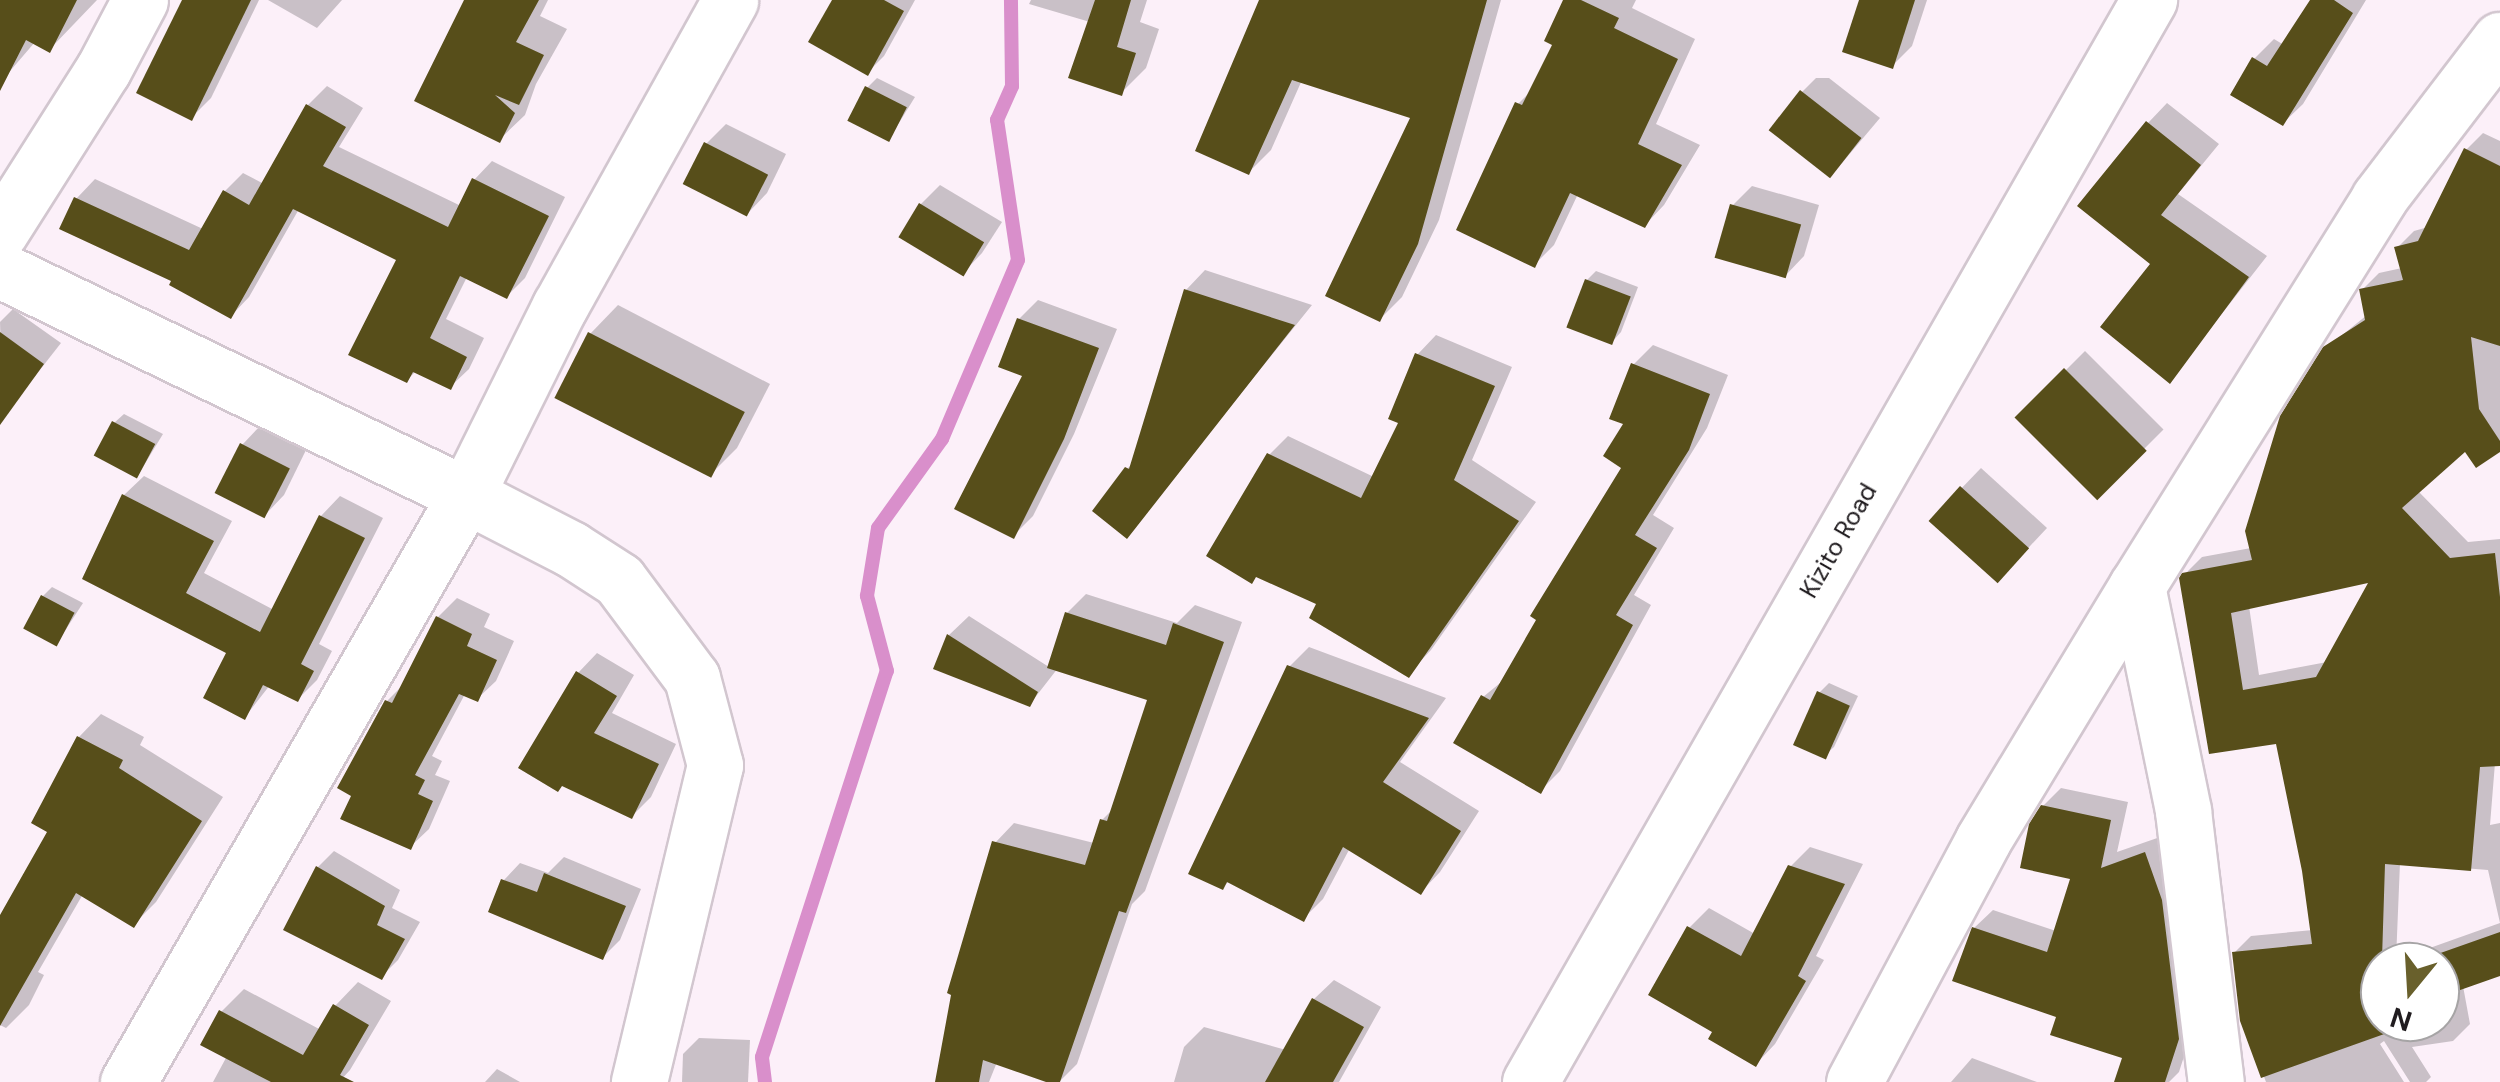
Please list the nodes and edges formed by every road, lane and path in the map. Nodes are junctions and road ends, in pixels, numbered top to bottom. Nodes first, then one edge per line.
1 (140, 0) edge
2 (730, 0) edge
3 (2149, 0) edge
4 (2500, 40) edge
5 (0, 232) edge
6 (0, 270) edge
7 (466, 494) junction
8 (2137, 586) junction
9 (128, 1082) edge
10 (639, 1082) edge
11 (1530, 1082) edge
12 (1854, 1082) edge
13 (2216, 1082) edge

1 - 5 street
2 - 7 street
3 - 11 street, Kizito Road
4 - 8 street
6 - 7 street
7 - 9 street
7 - 10 street
8 - 12 street
8 - 13 street

